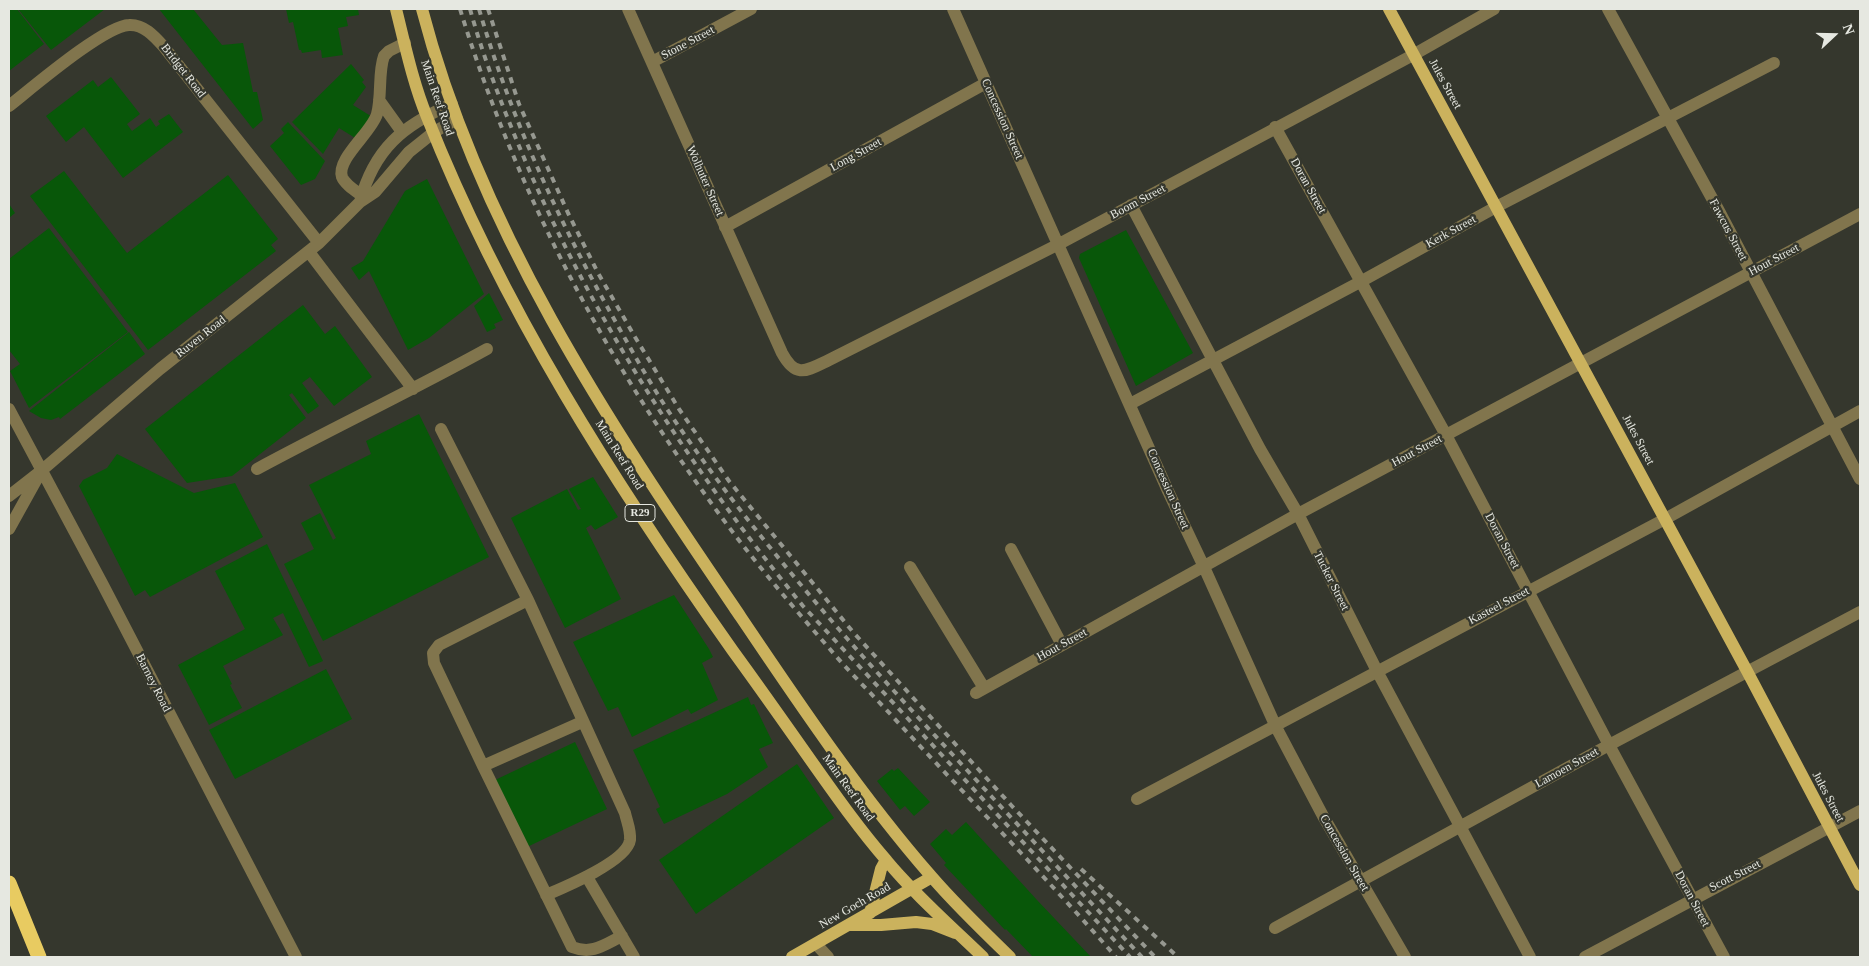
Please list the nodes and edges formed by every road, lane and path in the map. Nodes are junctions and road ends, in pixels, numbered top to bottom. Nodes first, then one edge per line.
1 (396, 9) edge
2 (422, 9) edge
3 (628, 9) edge
4 (751, 9) edge
5 (953, 9) edge
6 (1389, 9) edge
7 (1494, 9) edge
8 (1608, 9) edge
9 (405, 43) junction
10 (1413, 55) junction
11 (652, 62) junction
12 (1774, 63) dead end
13 (986, 83) junction
14 (379, 100) junction
15 (452, 104) junction
16 (9, 106) edge
17 (426, 116) junction
18 (1668, 118) junction
19 (457, 119) junction
20 (1276, 127) junction
21 (402, 132) junction
22 (434, 132) junction
23 (362, 198) junction
24 (1131, 205) junction
25 (1496, 207) junction
26 (1860, 214) edge
27 (725, 227) junction
28 (319, 243) junction
29 (1058, 244) junction
30 (309, 252) junction
31 (1750, 272) junction
32 (1360, 282) junction
33 (487, 349) dead end
34 (782, 353) joint
35 (1212, 361) junction
36 (1581, 363) junction
37 (413, 388) junction
38 (1130, 404) junction
39 (9, 409) edge
40 (1860, 411) edge
41 (1832, 426) junction
42 (441, 429) dead end
43 (1446, 435) junction
44 (257, 468) dead end
45 (41, 471) junction
46 (1860, 479) edge
47 (9, 496) edge
48 (1298, 514) junction
49 (1665, 519) junction
50 (9, 529) edge
51 (1011, 549) dead end
52 (910, 567) dead end
53 (1204, 567) junction
54 (1528, 591) junction
55 (528, 600) junction
56 (1860, 612) edge
57 (1062, 645) junction
58 (1377, 671) junction
59 (1747, 671) junction
60 (582, 722) junction
61 (1276, 727) junction
62 (1609, 745) junction
63 (483, 766) junction
64 (1137, 799) dead end
65 (1860, 811) edge
66 (1461, 826) junction
67 (1829, 828) junction
68 (886, 860) junction
69 (587, 876) junction
70 (932, 877) junction
71 (1360, 881) junction
72 (9, 883) edge
73 (1860, 885) edge
74 (912, 889) junction
75 (546, 895) junction
76 (1692, 899) junction
77 (870, 913) junction
78 (850, 924) junction
79 (1275, 928) dead end
80 (622, 936) junction
81 (962, 936) junction
82 (816, 944) junction
83 (39, 957) edge
84 (296, 957) edge
85 (634, 957) edge
86 (792, 957) edge
87 (828, 957) edge
88 (983, 957) edge
89 (1010, 957) edge
90 (1405, 957) edge
91 (1530, 957) edge
92 (1585, 957) edge
93 (1724, 957) edge

1 - 9 main road, Main Reef Road / R29
2 - 15 main road, Main Reef Road / R29
3 - 11 street, Wolhuter Street
4 - 11 street, Stone Street
5 - 13 street, Concession Street
6 - 10 main road, Jules Street
7 - 10 street, Boom Street
8 - 18 street, Fawcus Street
9 - 14 street
9 - 17 main road, Main Reef Road / R29
10 - 20 street, Boom Street
10 - 25 main road, Jules Street
11 - 27 street, Wolhuter Street
12 - 18 street, Kerk Street
13 - 27 street, Long Street
13 - 29 street, Concession Street
14 - 21 street
14 - 23 street
15 - 17 street, Ruven Road
15 - 19 main road, Main Reef Road / R29
16 - 28 street, Bridget Road
17 - 21 street, Ruven Road
17 - 22 main road, Main Reef Road / R29
18 - 25 street, Kerk Street
18 - 31 street, Fawcus Street
19 - 22 street, Ruven Road
19 - 70 main road, Main Reef Road / R29
20 - 24 street, Boom Street
20 - 32 street, Doran Street
21 - 23 street, Ruven Road
22 - 23 street, Ruven Road
22 - 68 main road, Main Reef Road / R29
23 - 28 street, Ruven Road
24 - 29 street, Boom Street
24 - 35 street, Tucker Street
25 - 32 street, Kerk Street
25 - 36 main road, Jules Street
26 - 31 street, Hout Street
27 - 34 street, Wolhuter Street
28 - 30 street, Ruven Road
29 - 34 street, Boom Street
29 - 38 street, Concession Street
30 - 37 street
30 - 45 street, Ruven Road
31 - 36 street, Hout Street
31 - 41 street, Fawcus Street
32 - 35 street, Kerk Street
32 - 43 street, Doran Street
33 - 37 street
35 - 38 street, Kerk Street
35 - 48 street, Tucker Street
36 - 43 street, Hout Street
36 - 49 main road, Jules Street
37 - 44 street
38 - 53 street, Concession Street
39 - 45 street, Barney Road
40 - 41 street, Kasteel Street
41 - 46 street, Fawcus Street
41 - 49 street, Kasteel Street
42 - 55 street
43 - 48 street, Hout Street
43 - 54 street, Doran Street
45 - 47 street, Ruven Road
45 - 50 street, Ruven Road
45 - 84 street, Barney Road
48 - 53 street, Hout Street
48 - 58 street, Tucker Street
49 - 54 street, Kasteel Street
49 - 59 main road, Jules Street
51 - 57 street
52 - 57 street, Hout Street
53 - 57 street, Hout Street
53 - 61 street, Concession Street
54 - 58 street, Kasteel Street
54 - 62 street, Doran Street
55 - 60 street
55 - 63 street
56 - 59 street, Lamoen Street
58 - 61 street, Kasteel Street
58 - 66 street, Tucker Street
59 - 62 street, Lamoen Street
59 - 67 main road, Jules Street
60 - 63 street
60 - 69 street
61 - 64 street, Kasteel Street
61 - 71 street, Concession Street
62 - 66 street, Lamoen Street
62 - 76 street, Doran Street
63 - 75 street
65 - 67 street, Scott Street
66 - 71 street, Lamoen Street
66 - 91 street, Tucker Street
67 - 73 main road, Jules Street
67 - 76 street, Scott Street
68 - 74 main road, Main Reef Road / R29
68 - 77 main road
69 - 75 street
69 - 80 street
70 - 74 main road, New Goch Road
70 - 89 main road, Main Reef Road / R29
71 - 79 street, Lamoen Street
71 - 90 street, Concession Street
72 - 83 highway
74 - 77 main road, New Goch Road
74 - 81 main road, Main Reef Road / R29
75 - 80 street
76 - 92 street, Scott Street
76 - 93 street, Doran Street
77 - 78 main road, New Goch Road
78 - 81 main road
78 - 82 main road, New Goch Road
80 - 85 street
81 - 88 main road, Main Reef Road / R29
82 - 86 main road, New Goch Road
82 - 87 street

